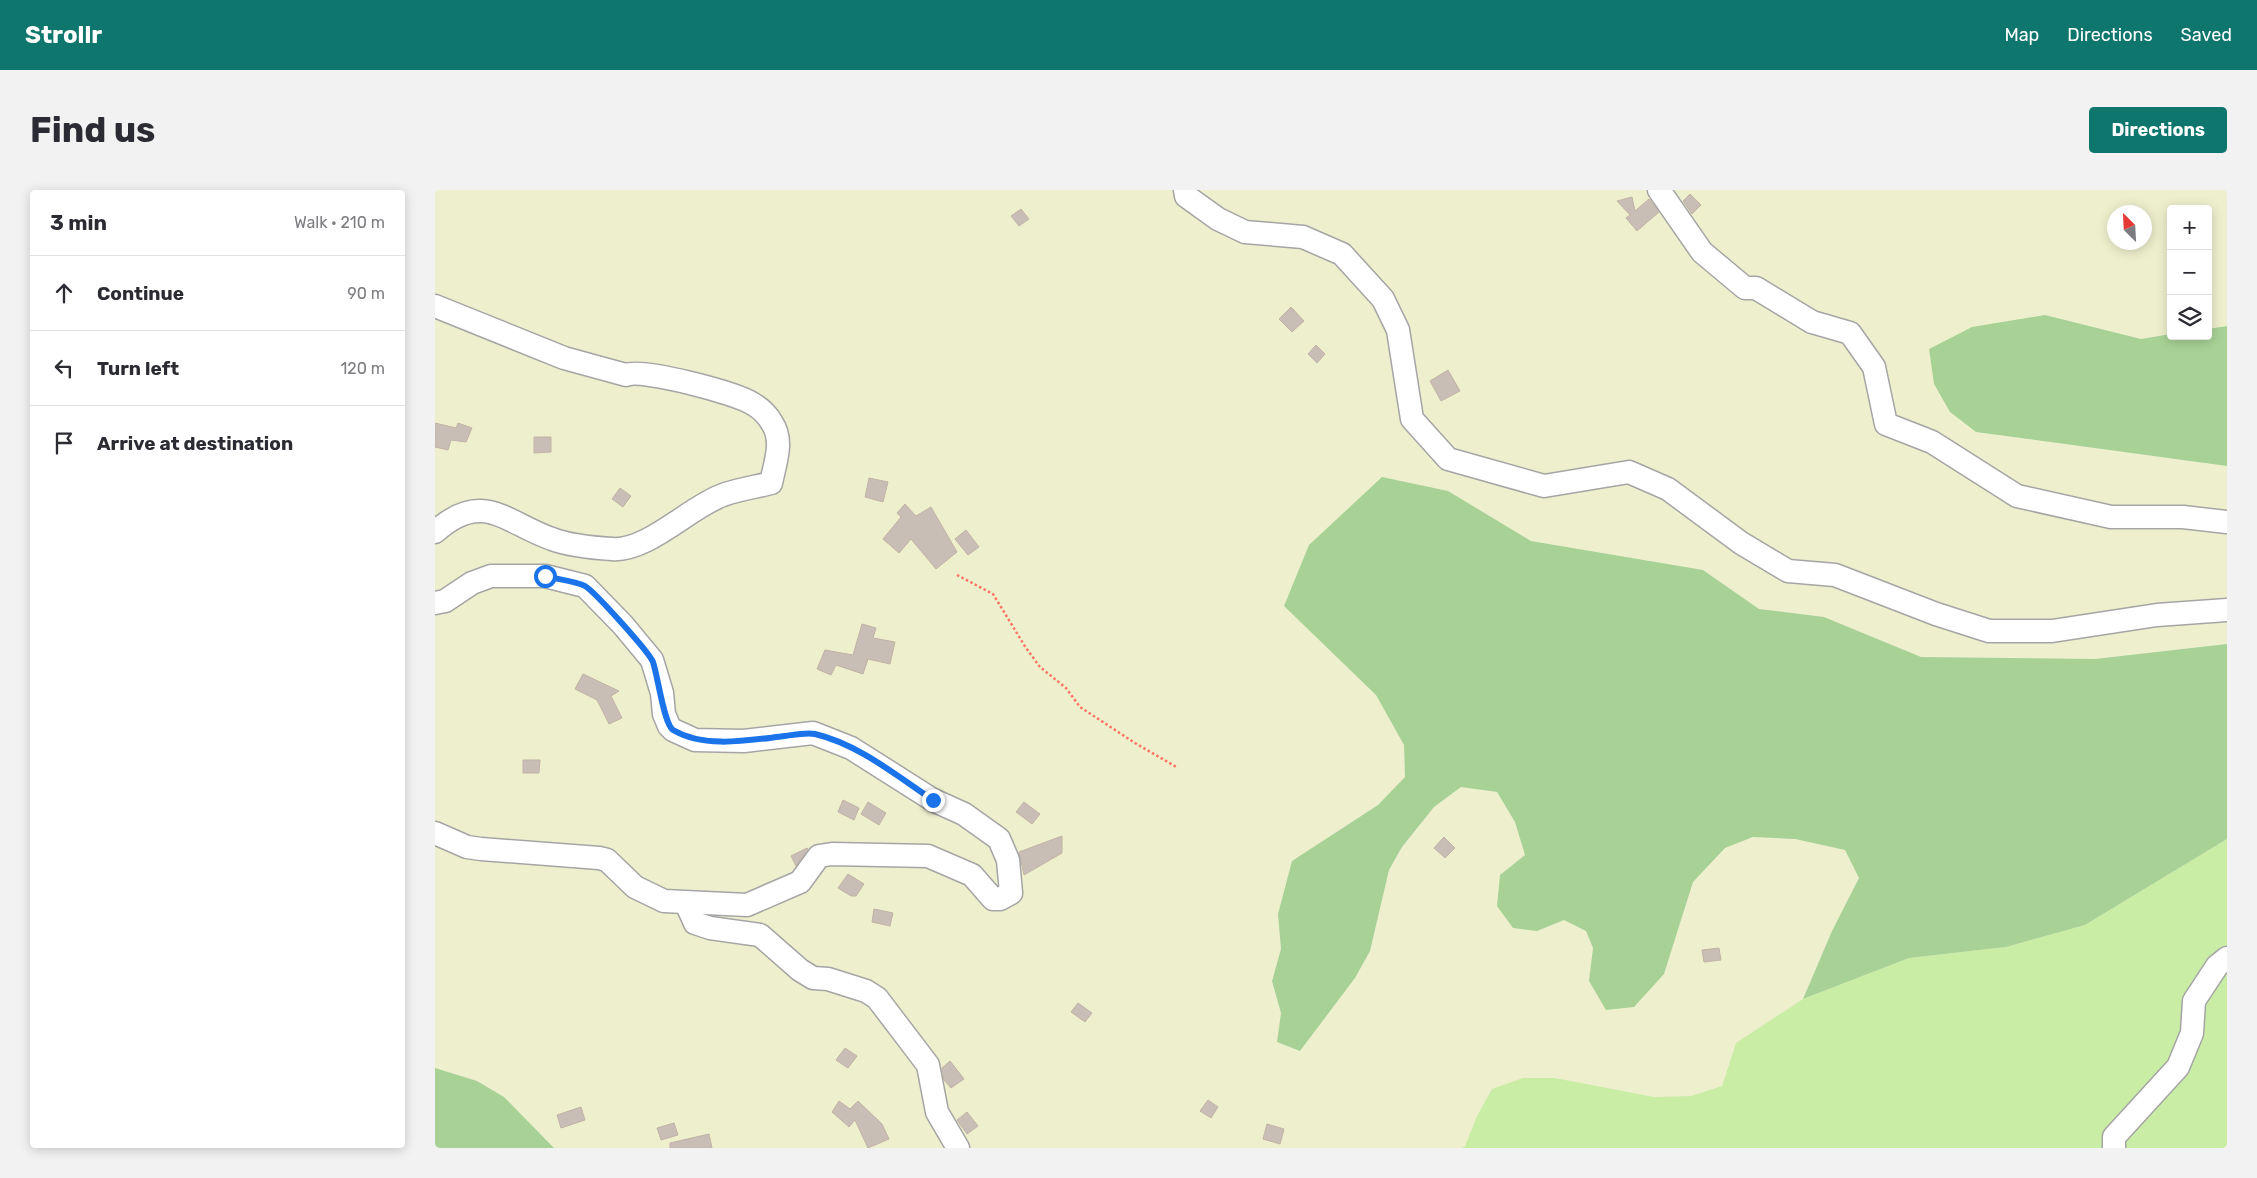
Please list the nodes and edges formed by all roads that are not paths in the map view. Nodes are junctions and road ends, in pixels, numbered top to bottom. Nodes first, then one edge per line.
1 (1185, 190) edge
2 (1659, 190) edge
3 (435, 306) edge
4 (2227, 522) edge
5 (435, 532) edge
6 (435, 603) edge
7 (2227, 610) edge
8 (435, 833) edge
9 (686, 903) junction
10 (2227, 958) edge
11 (958, 1148) edge
12 (2114, 1148) edge

1 - 7 street
2 - 4 street
3 - 5 street
6 - 9 street
8 - 9 street
9 - 11 street
10 - 12 street

